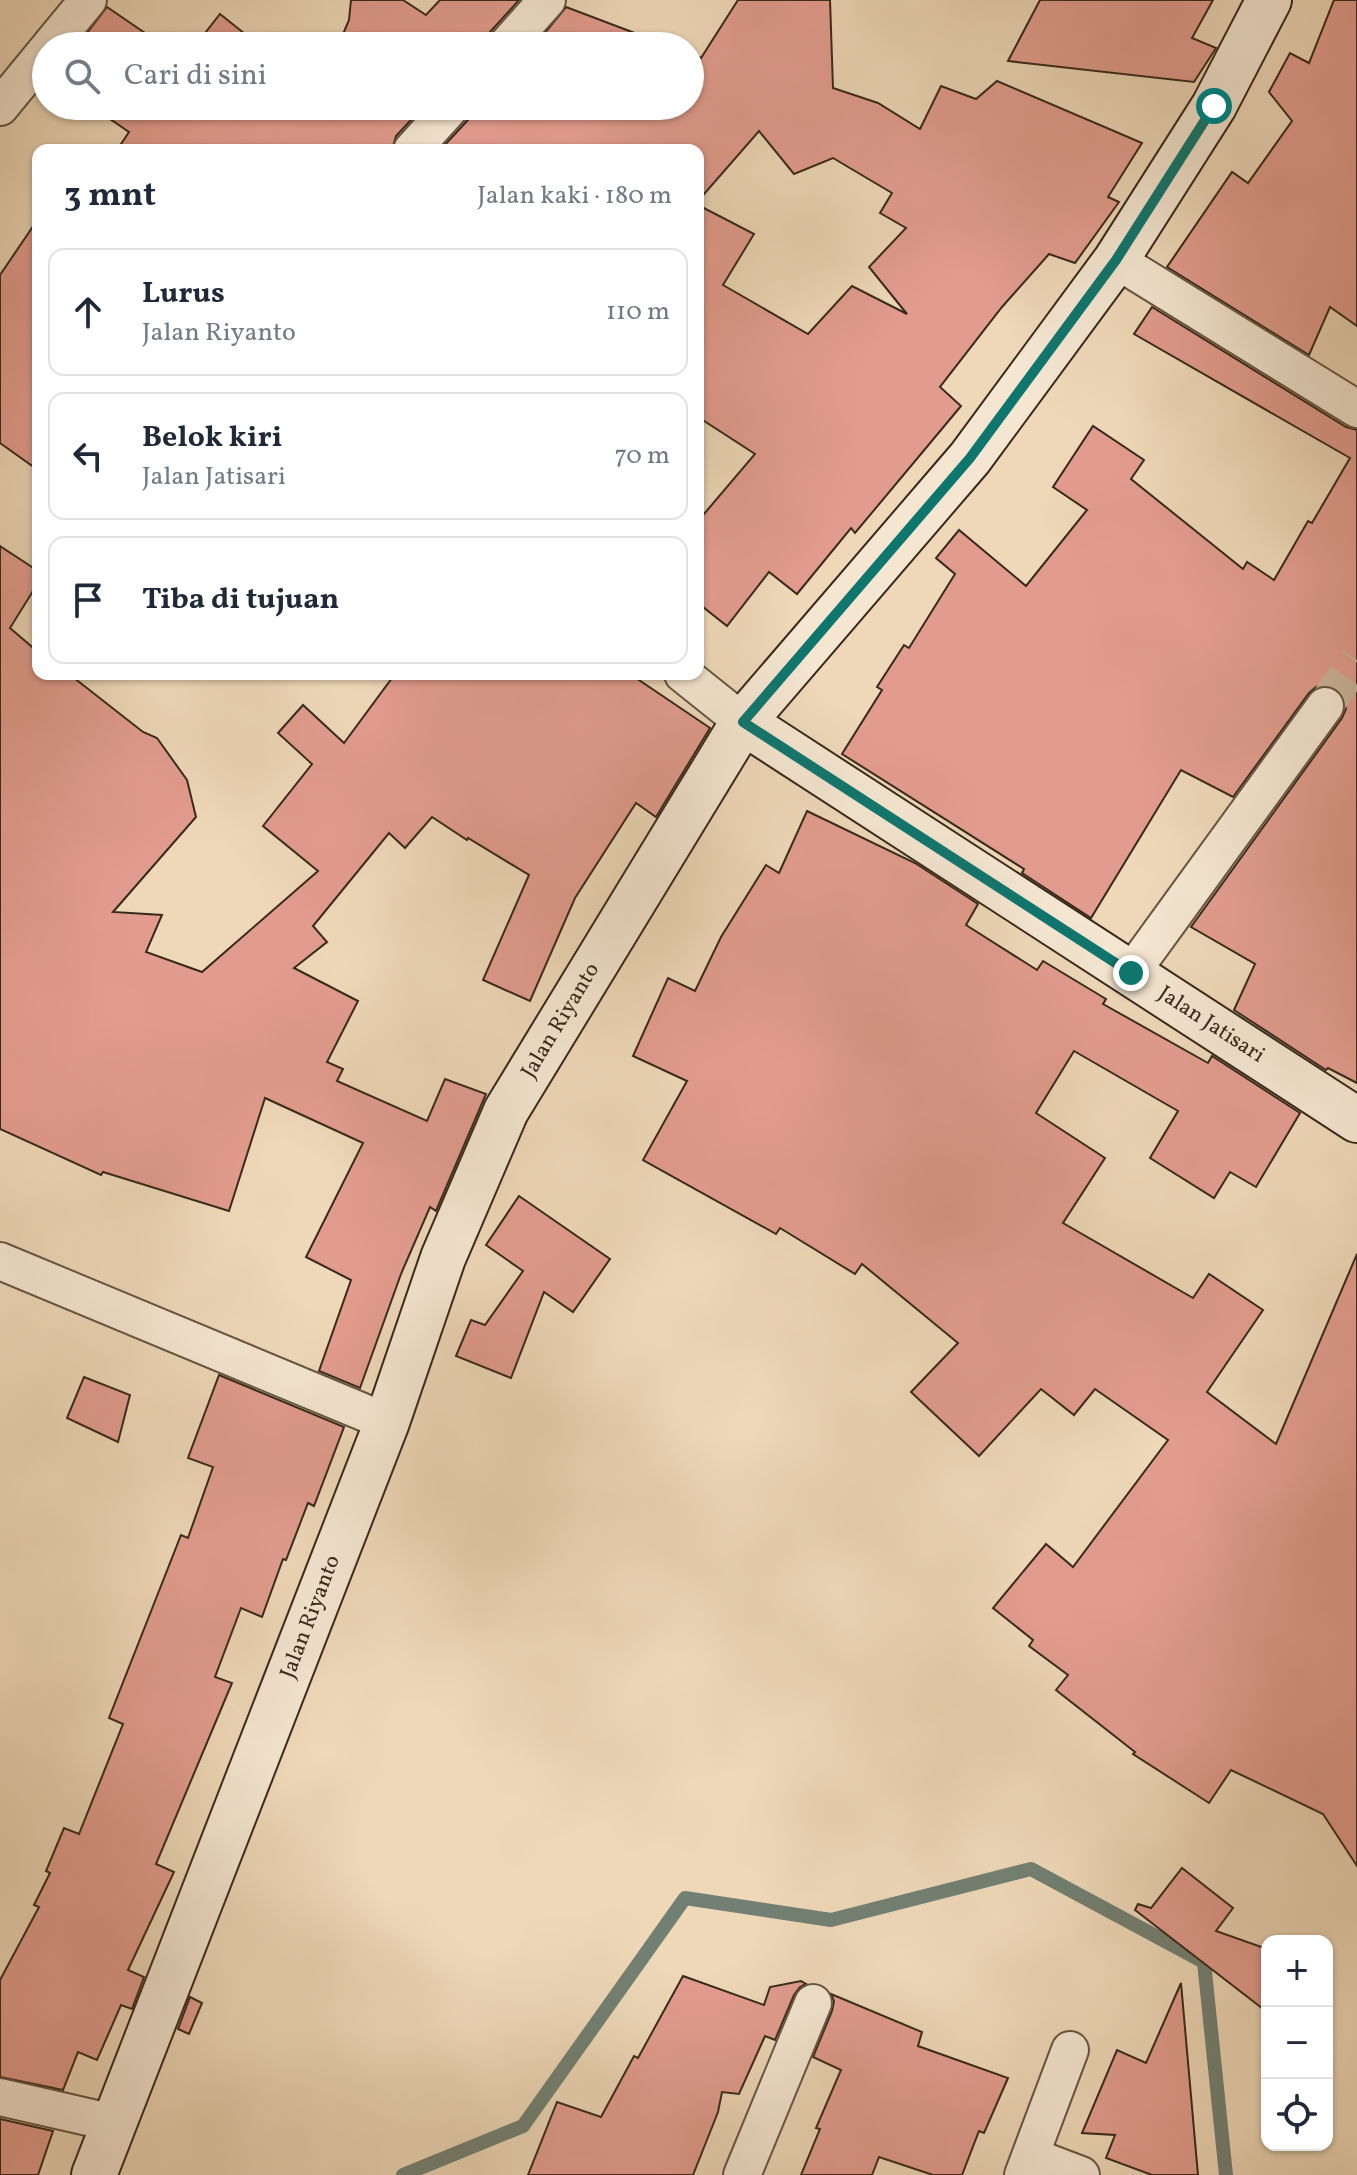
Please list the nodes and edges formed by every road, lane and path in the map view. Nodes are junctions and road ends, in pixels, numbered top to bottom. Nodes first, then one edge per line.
1 (88, 0) edge
2 (547, 0) edge
3 (1269, 0) edge
4 (62, 32) edge
5 (518, 32) edge
6 (32, 68) edge
7 (0, 107) edge
8 (439, 120) edge
9 (417, 144) edge
10 (1116, 260) junction
11 (1357, 409) edge
12 (690, 680) edge
13 (1325, 706) tunnel mouth
14 (743, 722) junction
15 (1131, 973) junction
16 (1357, 1120) edge
17 (0, 1261) edge
18 (387, 1422) junction
19 (813, 2003) dead end
20 (1070, 2050) dead end
21 (0, 2097) edge
22 (114, 2123) junction
23 (1027, 2165) edge
24 (94, 2175) edge
25 (742, 2175) edge
26 (1081, 2175) edge

1 - 4 street
2 - 5 street
3 - 10 street, Jalan Riyanto
6 - 7 street
8 - 9 street
10 - 11 street
10 - 14 street, Jalan Riyanto
12 - 14 street
13 - 15 street
14 - 15 street, Jalan Jatisari
14 - 18 street, Jalan Riyanto
15 - 16 street, Jalan Jatisari
17 - 18 street
18 - 22 street, Jalan Riyanto
19 - 25 street
20 - 23 street
21 - 22 street
22 - 24 street, Jalan Riyanto
23 - 26 street

